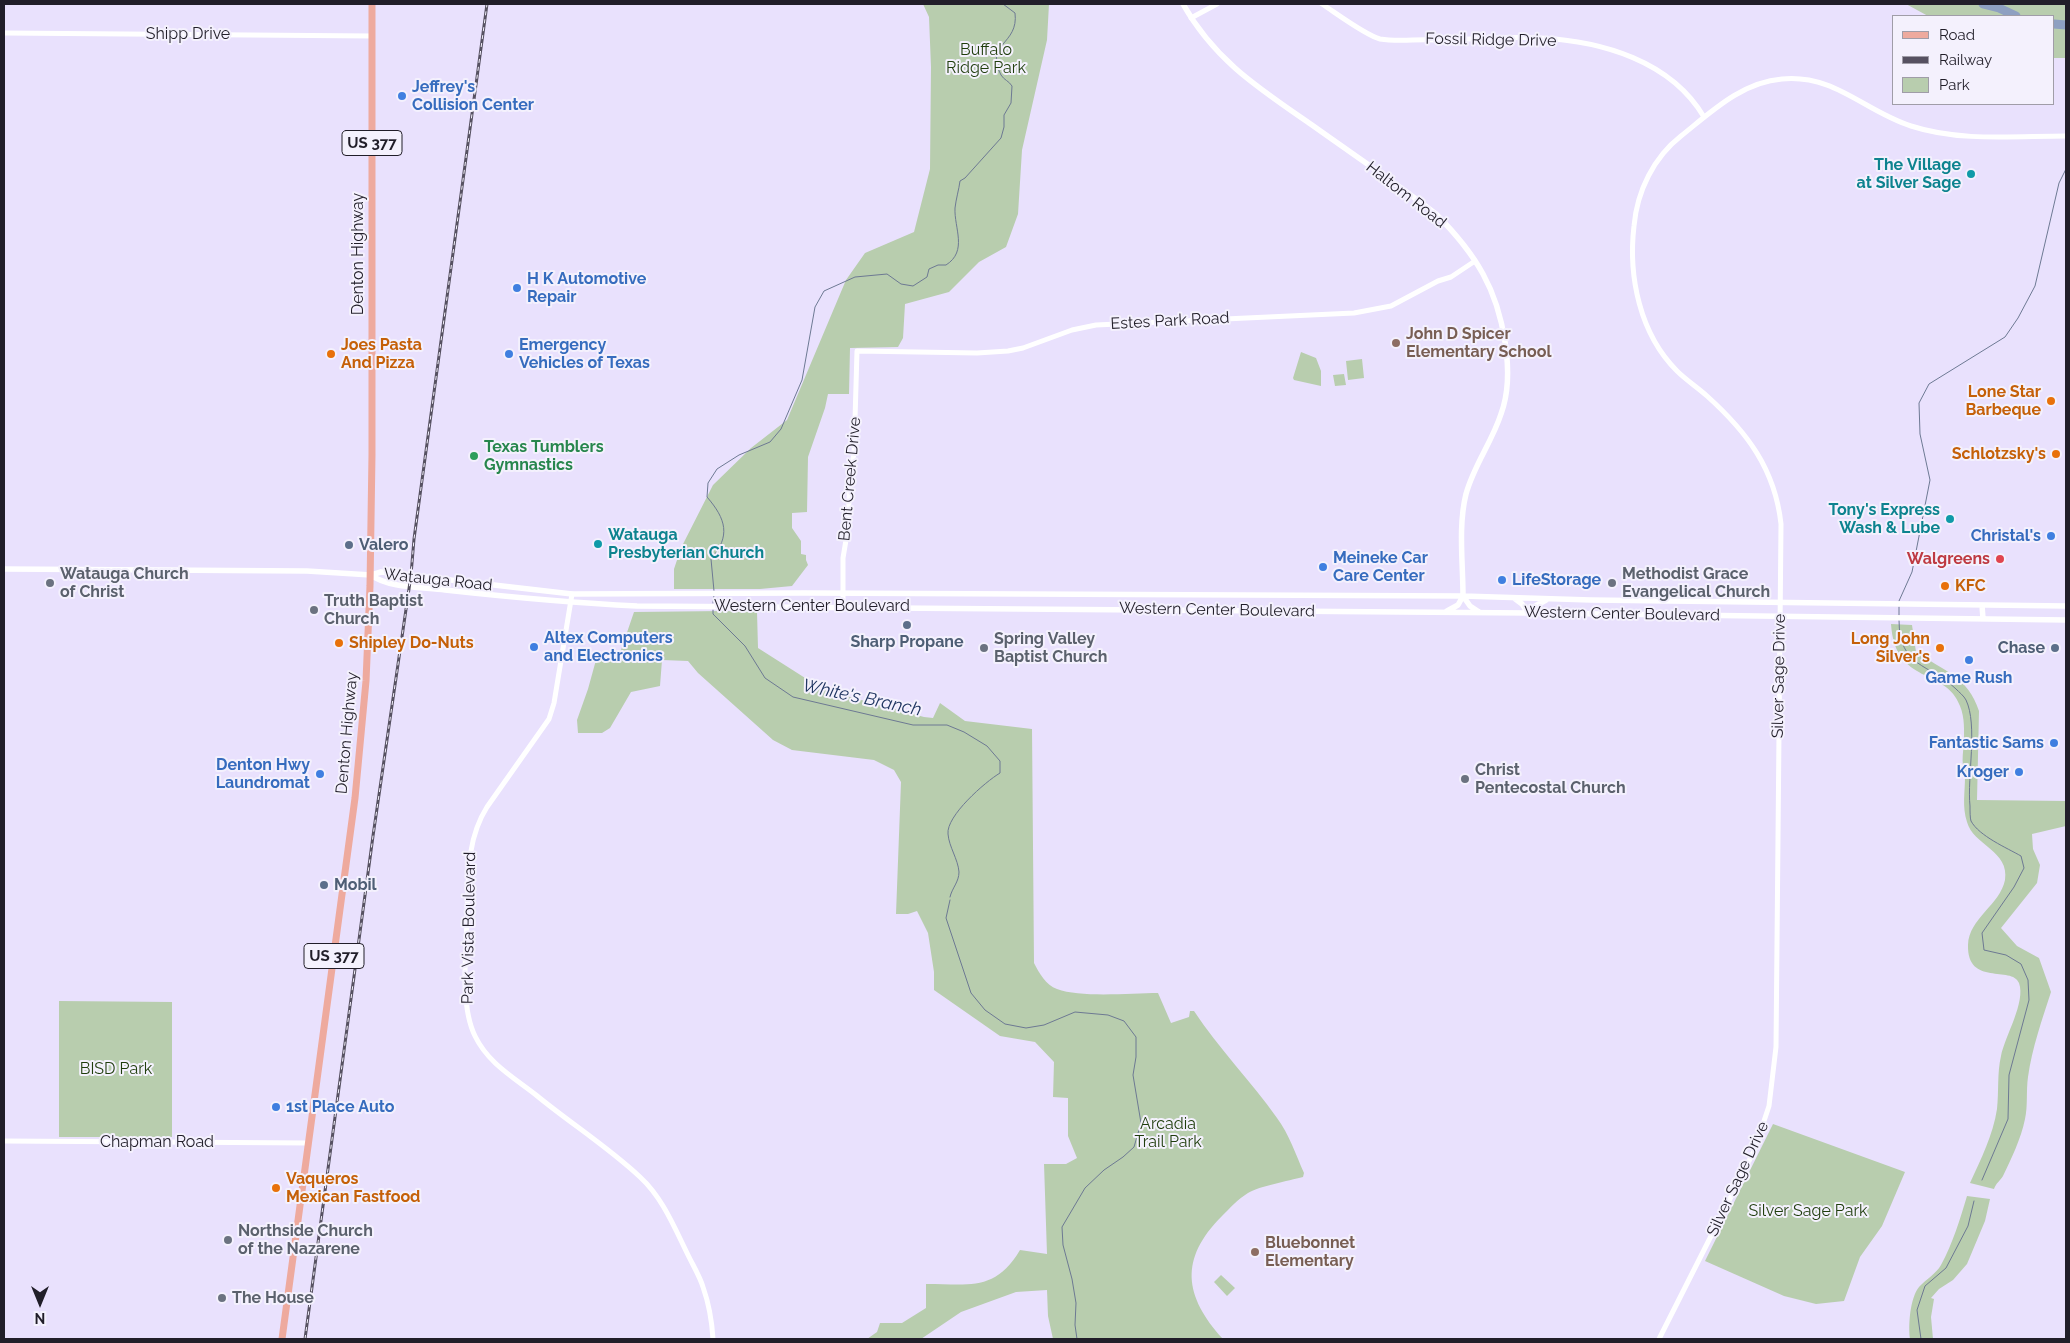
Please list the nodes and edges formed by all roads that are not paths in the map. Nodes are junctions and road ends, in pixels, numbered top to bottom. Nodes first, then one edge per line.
1 (372, 4) edge
2 (1183, 4) edge
3 (1217, 4) edge
4 (1322, 4) edge
5 (1191, 18) junction
6 (4, 33) edge
7 (372, 36) junction
8 (1704, 117) junction
9 (2066, 136) edge
10 (1475, 261) junction
11 (857, 351) joint
12 (4, 569) edge
13 (370, 575) junction
14 (804, 593) junction
15 (843, 593) junction
16 (572, 594) junction
17 (1463, 596) junction
18 (1513, 598) junction
19 (1548, 599) junction
20 (1779, 602) junction
21 (570, 603) junction
22 (1982, 605) junction
23 (804, 606) junction
24 (843, 606) junction
25 (2066, 606) edge
26 (1446, 612) junction
27 (1480, 612) junction
28 (1528, 613) junction
29 (1779, 616) junction
30 (1983, 620) junction
31 (2066, 620) edge
32 (4, 1141) edge
33 (310, 1143) junction
34 (282, 1339) edge
35 (713, 1339) edge
36 (1659, 1339) edge

1 - 7 main road, Denton Highway / US 377
2 - 5 main road, Haltom Road
3 - 5 street
4 - 8 street, Fossil Ridge Drive
5 - 10 main road, Haltom Road
6 - 7 street, Shipp Drive
7 - 13 main road, Denton Highway / US 377
8 - 9 street, Silver Sage Drive
8 - 20 street, Silver Sage Drive
10 - 11 street, Estes Park Road
10 - 17 main road, Haltom Road
11 - 15 street, Bent Creek Drive
12 - 13 main road, Watauga Road
13 - 16 main road, Watauga Road
13 - 21 main road, Western Center Boulevard
13 - 33 main road, Denton Highway / US 377
14 - 15 main road, Watauga Road
14 - 16 main road, Watauga Road
14 - 23 main road
15 - 17 main road, Western Center Boulevard
15 - 24 street, Bent Creek Drive
16 - 21 street, Park Vista Boulevard
17 - 18 main road, Western Center Boulevard
17 - 26 main road
17 - 27 main road
18 - 19 main road, Western Center Boulevard
18 - 28 main road
19 - 20 main road, Western Center Boulevard
19 - 28 main road
20 - 22 main road, Western Center Boulevard
20 - 29 street, Silver Sage Drive
21 - 23 main road, Western Center Boulevard
21 - 35 street, Park Vista Boulevard
22 - 25 main road, Western Center Boulevard
22 - 30 main road
23 - 24 main road, Western Center Boulevard
24 - 26 main road, Western Center Boulevard
26 - 27 main road, Western Center Boulevard
27 - 28 main road, Western Center Boulevard
28 - 29 main road, Western Center Boulevard
29 - 30 main road, Western Center Boulevard
29 - 36 street, Silver Sage Drive
30 - 31 main road, Western Center Boulevard
32 - 33 street, Chapman Road
33 - 34 main road, Denton Highway / US 377

